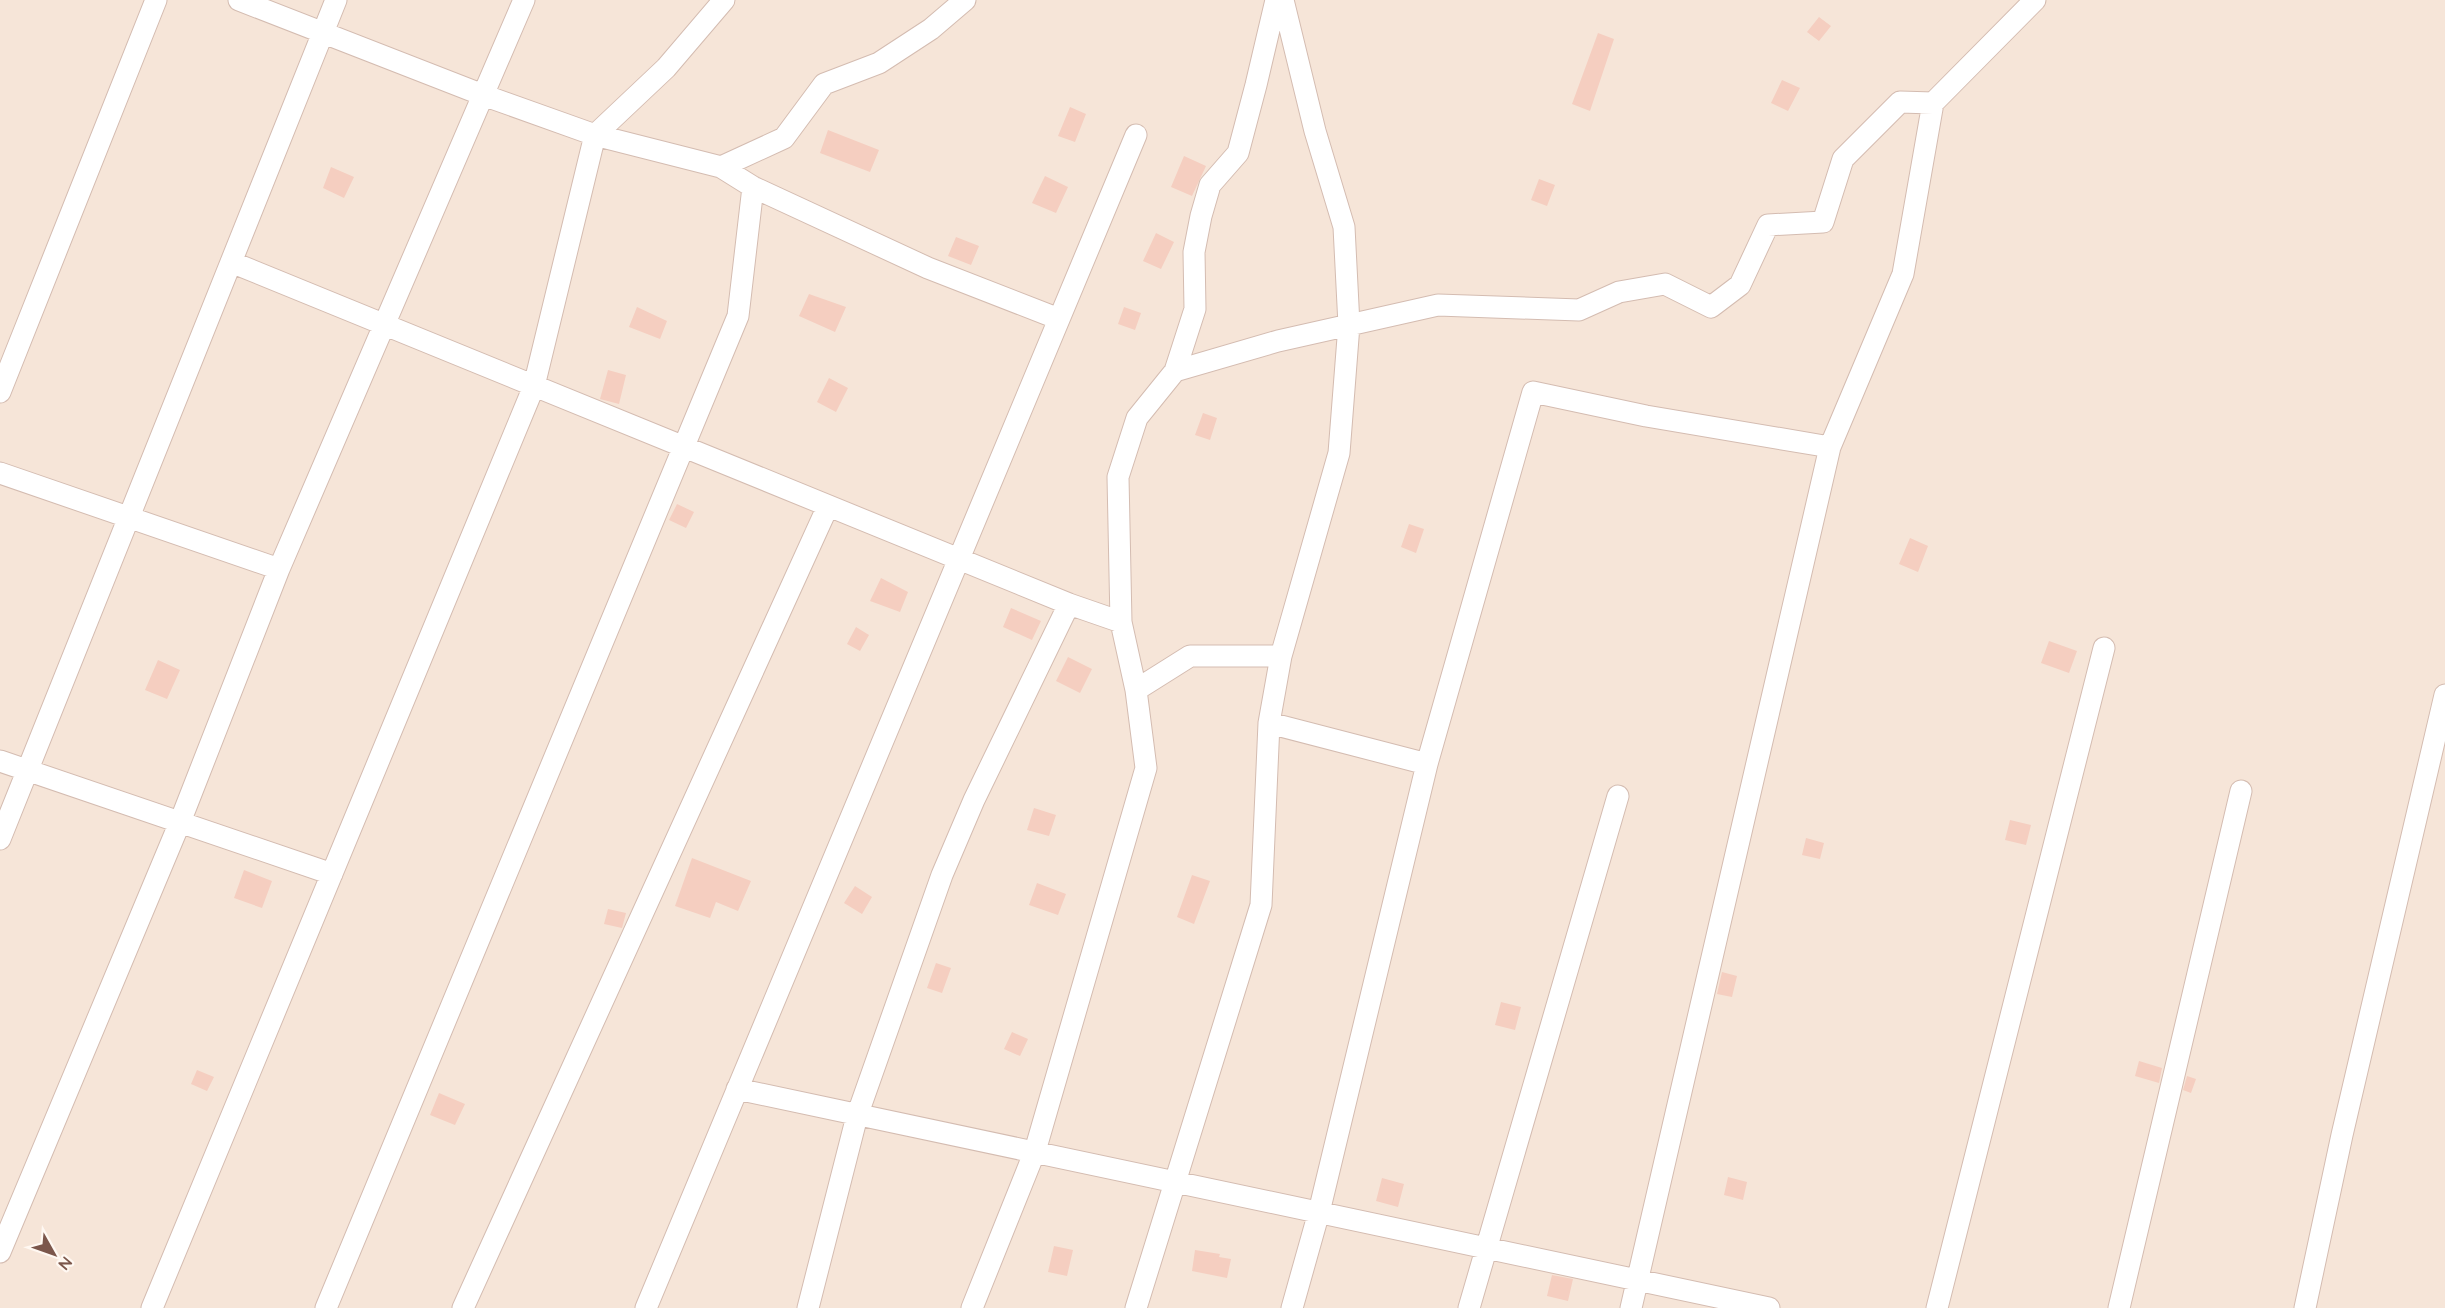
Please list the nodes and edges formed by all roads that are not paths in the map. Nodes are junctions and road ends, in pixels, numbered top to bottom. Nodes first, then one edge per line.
1 (156, 0) edge
2 (239, 0) edge
3 (336, 0) edge
4 (524, 0) edge
5 (724, 0) edge
6 (965, 0) edge
7 (1276, 0) edge
8 (1283, 0) edge
9 (2035, 0) edge
10 (323, 33) junction
11 (483, 95) junction
12 (1933, 103) junction
13 (595, 135) junction
14 (1136, 135) dead end
15 (722, 167) junction
16 (753, 187) junction
17 (231, 262) junction
18 (1059, 319) junction
19 (384, 324) junction
20 (1349, 325) junction
21 (1175, 371) junction
22 (534, 386) junction
23 (0, 392) edge
24 (684, 447) junction
25 (1830, 447) junction
26 (0, 473) edge
27 (828, 506) junction
28 (129, 518) junction
29 (959, 559) junction
30 (279, 569) junction
31 (1069, 604) junction
32 (1121, 622) junction
33 (2104, 648) dead end
34 (1281, 656) junction
35 (1136, 690) junction
36 (2445, 695) edge
37 (1269, 723) junction
38 (0, 761) edge
39 (1427, 764) junction
40 (28, 770) junction
41 (2241, 791) dead end
42 (1618, 796) dead end
43 (180, 822) junction
44 (0, 839) edge
45 (332, 874) junction
46 (737, 1089) junction
47 (857, 1116) junction
48 (1035, 1151) junction
49 (1174, 1182) junction
50 (1319, 1212) junction
51 (1486, 1248) junction
52 (0, 1252) edge
53 (1637, 1280) junction
54 (152, 1308) edge
55 (326, 1308) edge
56 (463, 1308) edge
57 (646, 1308) edge
58 (808, 1308) edge
59 (972, 1308) edge
60 (1136, 1308) edge
61 (1292, 1308) edge
62 (1468, 1308) edge
63 (1630, 1308) edge
64 (1769, 1308) edge
65 (1936, 1308) edge
66 (2119, 1308) edge
67 (2305, 1308) edge

1 - 23 street
2 - 10 street
3 - 10 street
4 - 11 street
5 - 13 street
6 - 15 street
7 - 21 street
8 - 20 street
9 - 12 street
10 - 11 street
10 - 17 street
11 - 13 street
11 - 19 street
12 - 20 street
12 - 25 street
13 - 15 street
13 - 22 street
14 - 18 street
15 - 16 street
16 - 18 street
16 - 24 street
17 - 19 street
17 - 28 street
18 - 29 street
19 - 22 street
19 - 30 street
20 - 21 street
20 - 34 street
21 - 32 street
22 - 24 street
22 - 45 street
24 - 27 street
24 - 55 street
25 - 39 street
25 - 53 street
26 - 28 street
27 - 29 street
27 - 56 street
28 - 30 street
28 - 40 street
29 - 31 street
29 - 46 street
30 - 43 street
31 - 32 street
31 - 47 street
32 - 35 street
33 - 65 street
34 - 35 street
34 - 37 street
35 - 48 street
36 - 67 street
37 - 39 street
37 - 49 street
38 - 40 street
39 - 50 street
40 - 43 street
40 - 44 street
41 - 66 street
42 - 51 street
43 - 45 street
43 - 52 street
45 - 54 street
46 - 47 street
46 - 57 street
47 - 48 street
47 - 58 street
48 - 49 street
48 - 59 street
49 - 50 street
49 - 60 street
50 - 51 street
50 - 61 street
51 - 53 street
51 - 62 street
53 - 63 street
53 - 64 street

